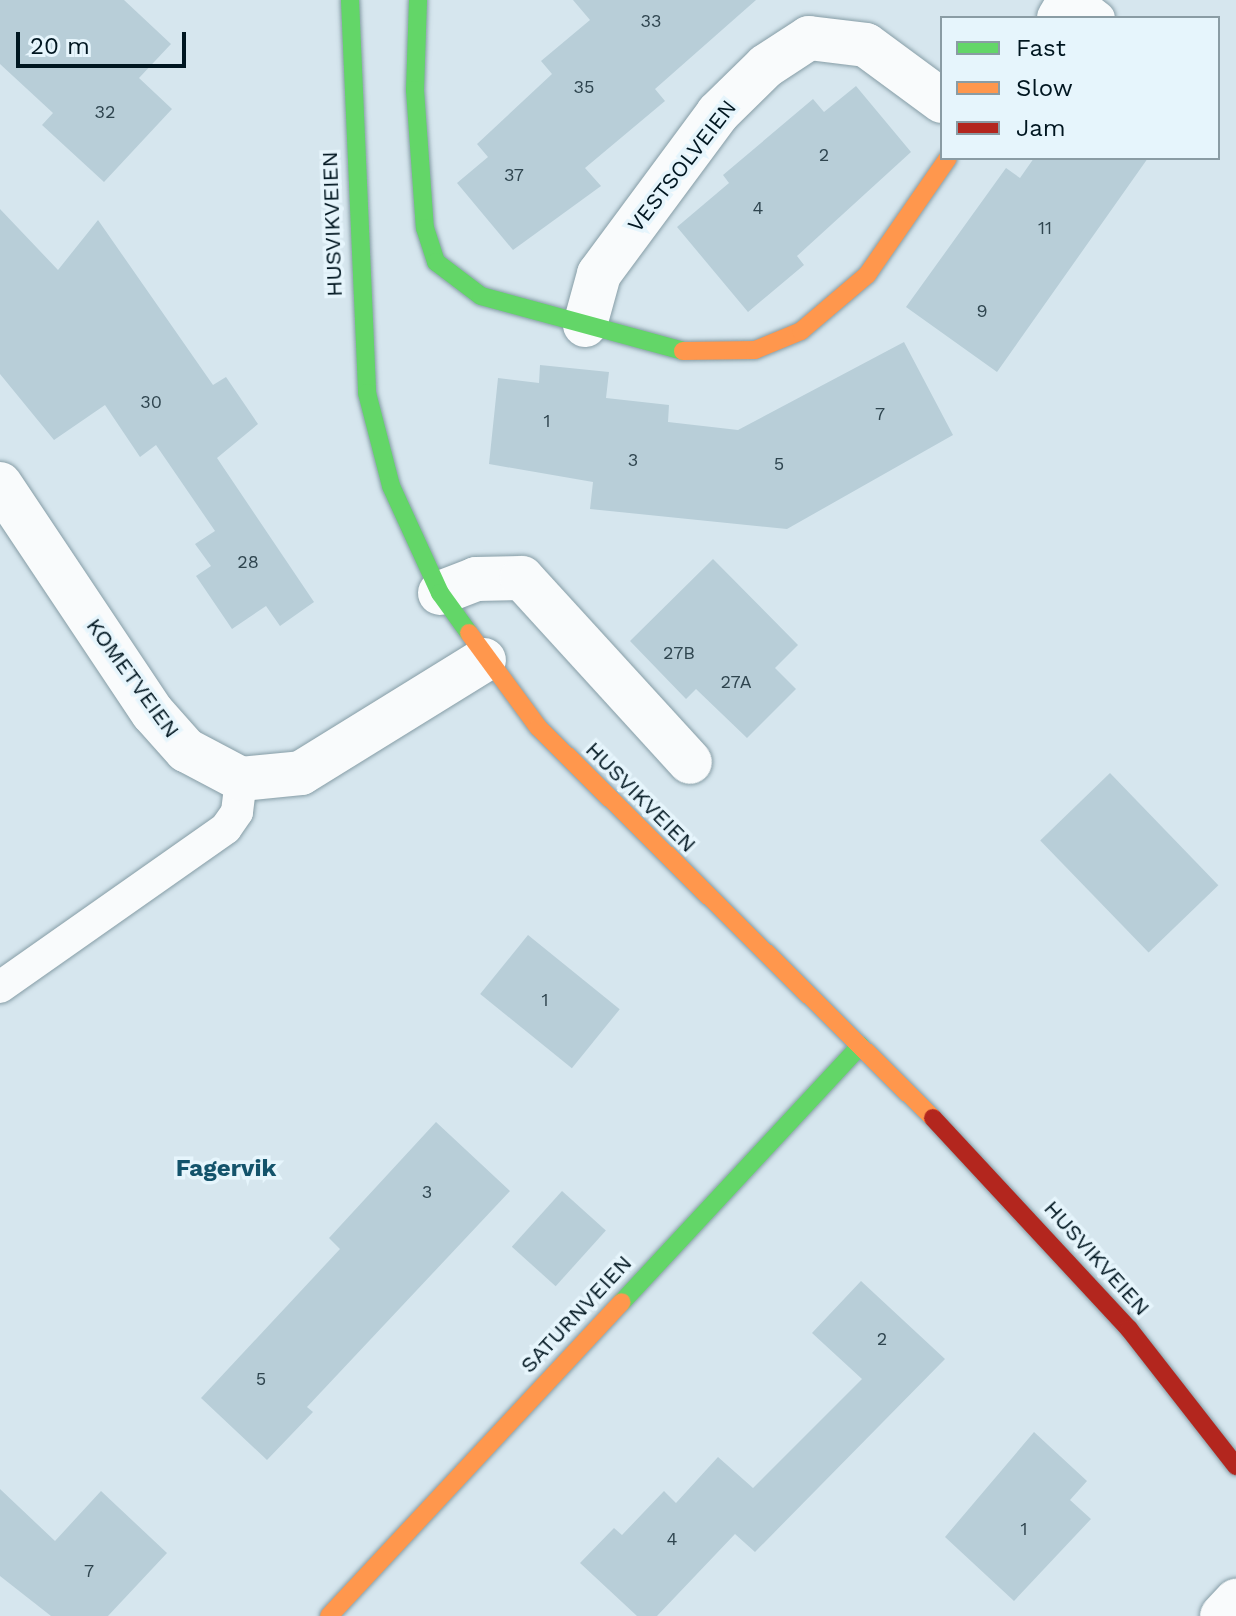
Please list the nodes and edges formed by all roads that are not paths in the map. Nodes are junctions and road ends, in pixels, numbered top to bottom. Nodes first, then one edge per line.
1 (350, 0) edge
2 (418, 0) edge
3 (1076, 0) edge
4 (1096, 16) edge
5 (940, 100) edge
6 (947, 160) edge
7 (585, 325) junction
8 (0, 484) edge
9 (440, 593) junction
10 (484, 660) junction
11 (690, 762) dead end
12 (241, 779) junction
13 (0, 987) edge
14 (860, 1046) junction
15 (1236, 1466) edge
16 (1236, 1601) edge
17 (329, 1616) edge
18 (1222, 1616) edge

1 - 9 main road, HUSVIKVEIEN
2 - 7 main road
3 - 4 lane
5 - 7 street, VESTSOLVEIEN
6 - 7 main road
8 - 12 street, KOMETVEIEN
9 - 10 main road, HUSVIKVEIEN
9 - 11 street
10 - 12 street
10 - 14 main road, HUSVIKVEIEN
12 - 13 lane
14 - 15 main road, HUSVIKVEIEN
14 - 17 main road, SATURNVEIEN
16 - 18 street

